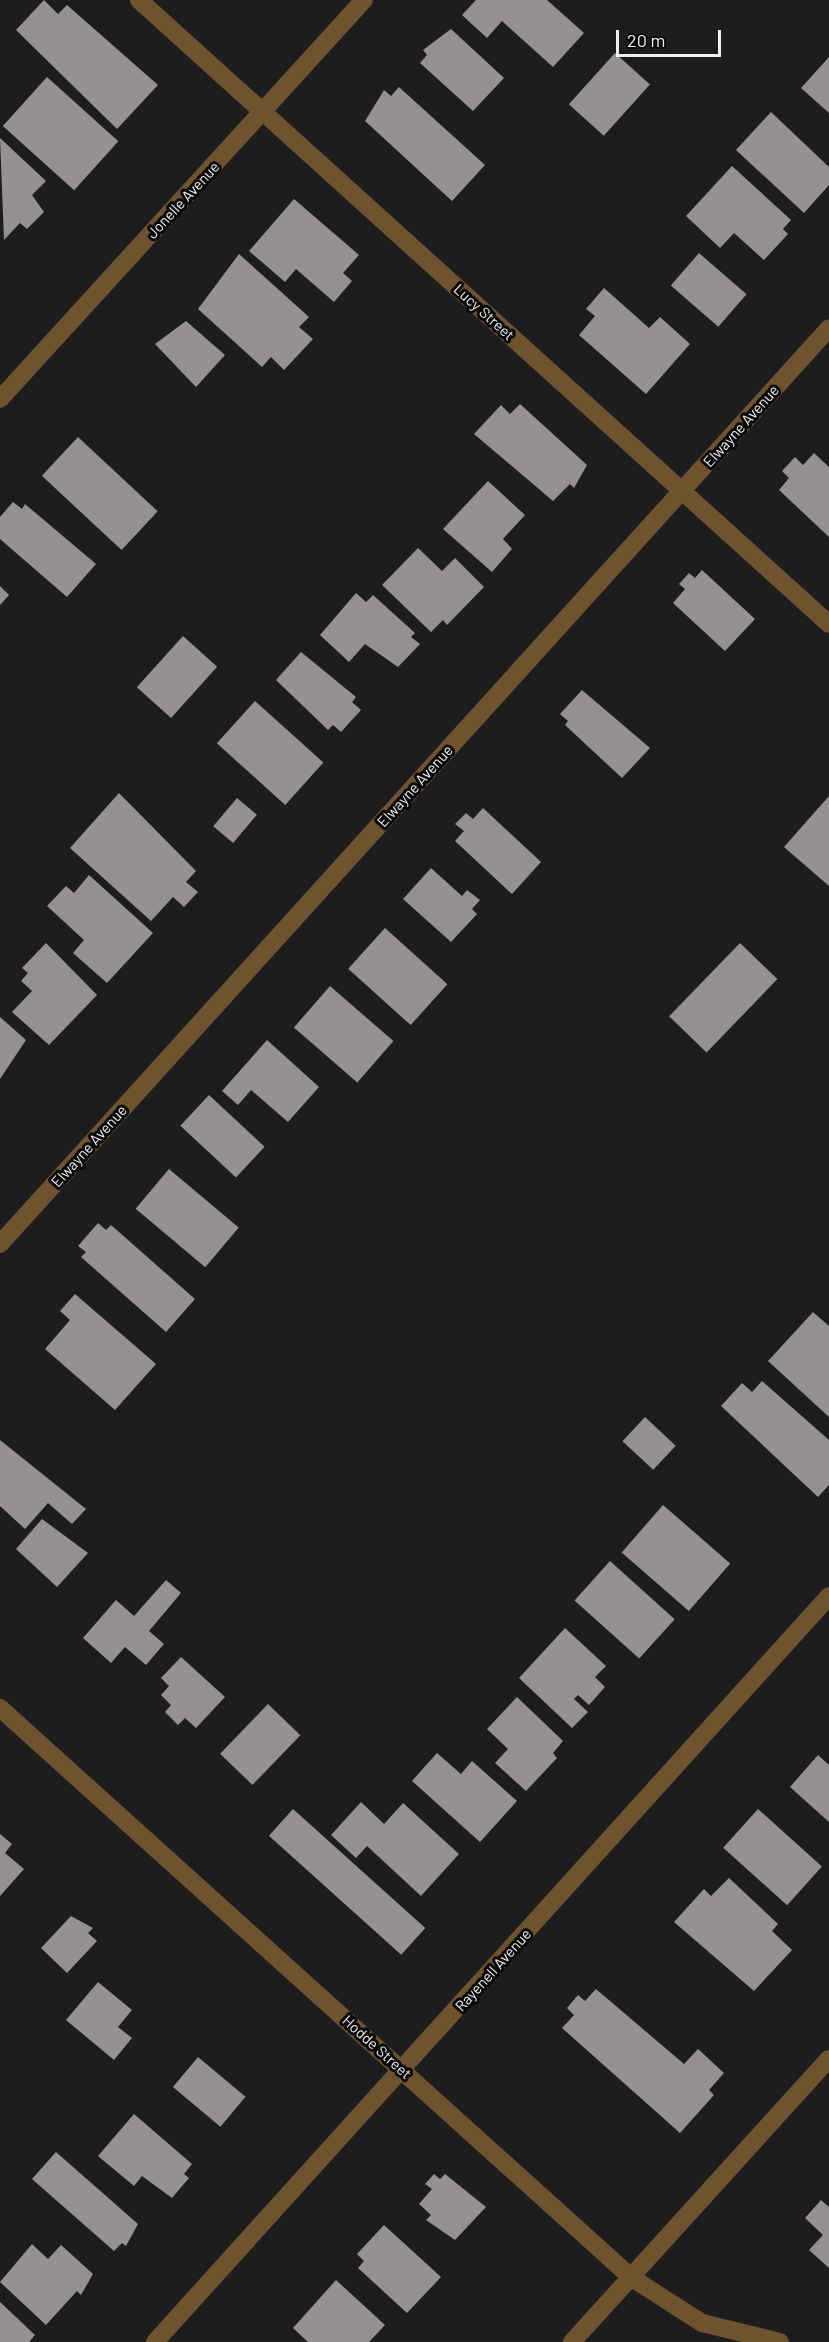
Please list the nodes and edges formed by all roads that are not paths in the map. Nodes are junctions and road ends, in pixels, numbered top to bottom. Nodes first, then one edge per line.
1 (139, 0) edge
2 (364, 0) edge
3 (263, 113) junction
4 (829, 328) edge
5 (0, 399) edge
6 (683, 491) junction
7 (829, 624) edge
8 (0, 1244) edge
9 (829, 1596) edge
10 (0, 1708) edge
11 (829, 2059) edge
12 (402, 2070) junction
13 (632, 2278) junction
14 (155, 2342) edge
15 (572, 2342) edge
16 (780, 2342) edge

1 - 3 street, Lucy Street
2 - 3 street, Jonelle Avenue
3 - 5 street, Jonelle Avenue
3 - 6 street, Lucy Street
4 - 6 street, Elwayne Avenue
6 - 7 street, Lucy Street
6 - 8 street, Elwayne Avenue
9 - 12 street, Rayenell Avenue
10 - 12 street, Hodde Street
11 - 13 street
12 - 13 street, Hodde Street
12 - 14 street, Rayenell Avenue
13 - 15 street
13 - 16 street, Hodde Street

